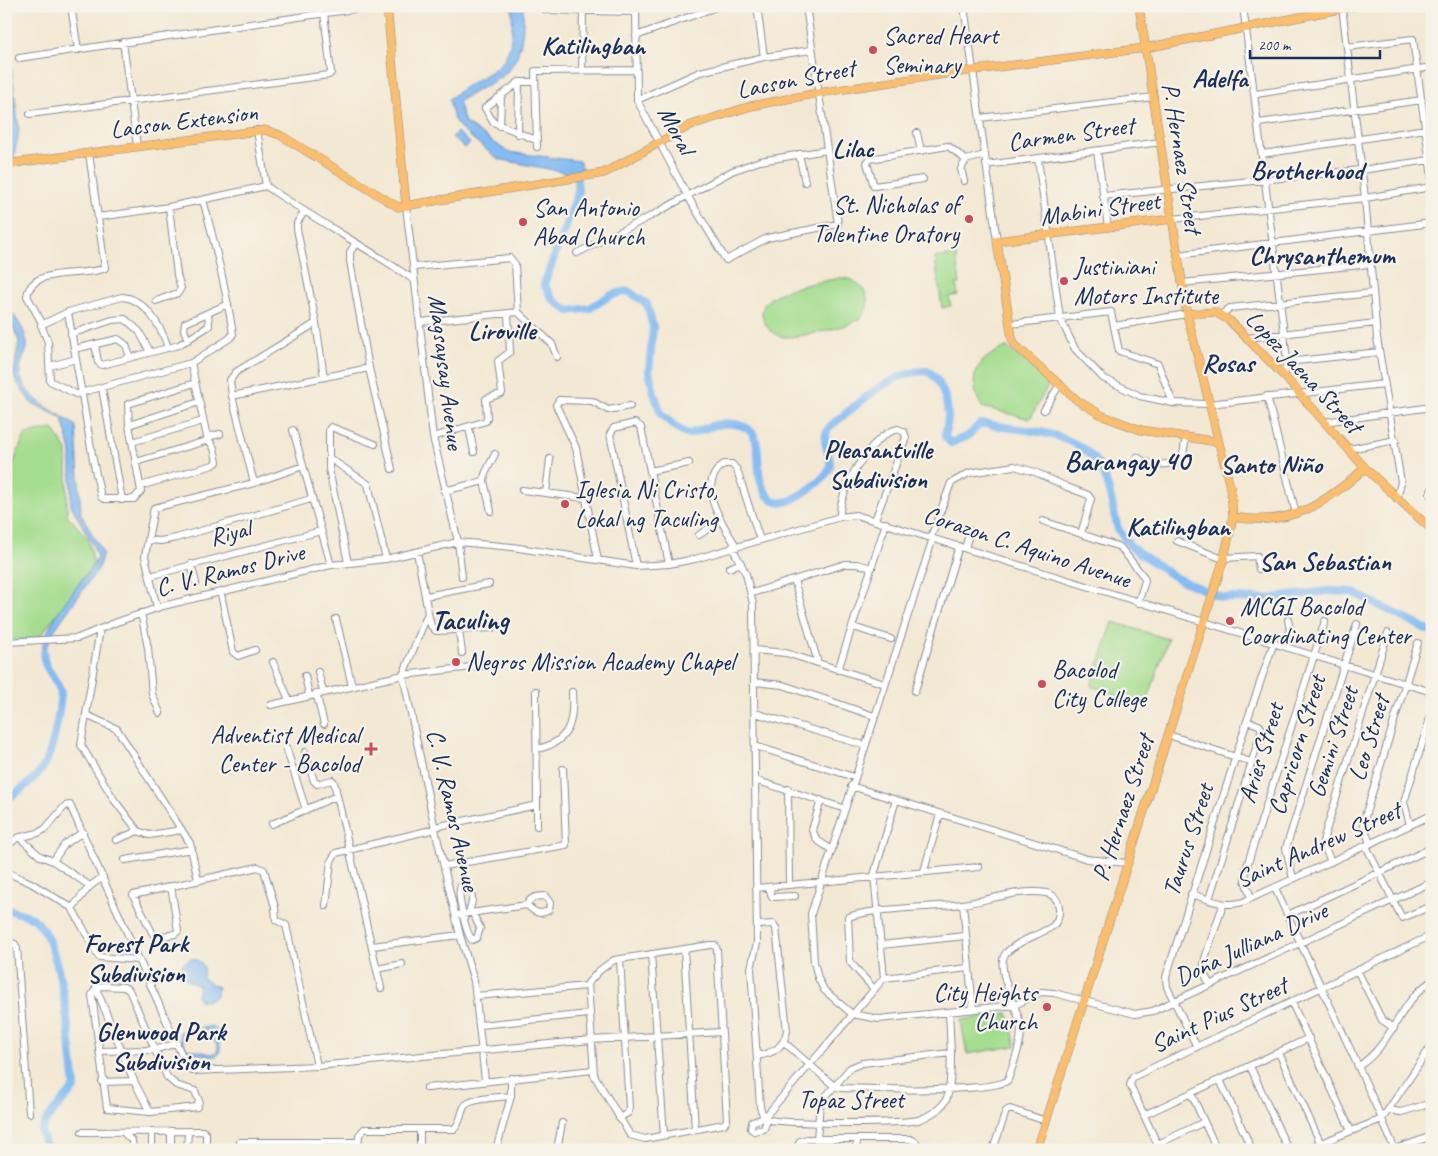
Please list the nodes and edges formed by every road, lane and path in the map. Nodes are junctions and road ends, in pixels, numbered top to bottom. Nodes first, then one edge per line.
1 (71, 6) edge
2 (374, 6) edge
3 (387, 6) edge
4 (719, 6) edge
5 (757, 6) edge
6 (806, 6) edge
7 (964, 6) edge
8 (1139, 6) edge
9 (1243, 6) edge
10 (1355, 6) edge
11 (1342, 7) edge
12 (579, 9) edge
13 (636, 9) edge
14 (546, 10) dead end
15 (324, 13) junction
16 (1246, 28) junction
17 (636, 36) junction
18 (123, 42) junction
19 (1145, 48) junction
20 (1347, 48) junction
21 (78, 50) junction
22 (811, 50) junction
23 (764, 57) junction
24 (19, 58) dead end
25 (1432, 66) edge
26 (582, 69) junction
27 (1418, 69) junction
28 (636, 70) junction
29 (973, 71) junction
30 (1351, 81) junction
31 (519, 82) junction
32 (535, 82) junction
33 (818, 93) junction
34 (1256, 94) junction
35 (501, 95) junction
36 (1154, 97) junction
37 (131, 100) junction
38 (638, 100) junction
39 (1422, 100) junction
40 (1354, 111) junction
41 (30, 114) dead end
42 (980, 118) junction
43 (1259, 124) junction
44 (500, 126) junction
45 (1429, 129) edge
46 (257, 130) junction
47 (917, 133) dead end
48 (518, 134) junction
49 (1358, 140) junction
50 (660, 142) junction
51 (1161, 142) junction
52 (137, 146) junction
53 (827, 150) junction
54 (921, 152) junction
55 (1097, 152) junction
56 (89, 153) junction
57 (800, 154) junction
58 (1262, 154) junction
59 (985, 155) junction
60 (1038, 159) junction
61 (966, 160) junction
62 (1430, 160) junction
63 (10, 163) edge
64 (986, 166) junction
65 (1361, 170) junction
66 (1265, 178) junction
67 (1432, 178) edge
68 (922, 179) dead end
69 (964, 181) dead end
70 (805, 182) dead end
71 (266, 186) junction
72 (1432, 188) edge
73 (1167, 190) junction
74 (687, 195) junction
75 (1103, 196) junction
76 (1365, 198) junction
77 (205, 199) junction
78 (406, 206) junction
79 (169, 207) junction
80 (1269, 208) junction
81 (304, 212) junction
82 (98, 217) junction
83 (1172, 219) junction
84 (1432, 223) edge
85 (1108, 227) junction
86 (1368, 231) junction
87 (1048, 236) junction
88 (997, 241) junction
89 (1012, 241) junction
90 (356, 243) junction
91 (1273, 244) junction
92 (999, 251) junction
93 (577, 253) dead end
94 (1177, 255) junction
95 (1370, 264) junction
96 (414, 267) junction
97 (1276, 273) junction
98 (414, 280) junction
99 (1182, 283) junction
100 (1372, 294) junction
101 (156, 301) dead end
102 (1280, 303) junction
103 (228, 304) junction
104 (68, 312) junction
105 (518, 312) junction
106 (208, 313) junction
107 (508, 314) junction
108 (1187, 314) junction
109 (1222, 314) junction
110 (1060, 318) junction
111 (420, 322) junction
112 (42, 323) junction
113 (316, 323) junction
114 (1376, 323) junction
115 (1010, 324) junction
116 (1114, 326) junction
117 (1284, 333) junction
118 (71, 334) junction
119 (1247, 338) junction
120 (188, 340) junction
121 (95, 344) junction
122 (74, 348) junction
123 (168, 348) junction
124 (150, 352) junction
125 (1380, 352) junction
126 (130, 357) junction
127 (557, 357) dead end
128 (76, 359) junction
129 (1287, 362) junction
130 (191, 363) junction
131 (50, 366) junction
132 (369, 368) junction
133 (1284, 376) junction
134 (324, 377) junction
135 (195, 383) junction
136 (1060, 384) junction
137 (1384, 384) junction
138 (102, 388) junction
139 (82, 394) junction
140 (1298, 394) junction
141 (232, 396) junction
142 (1267, 396) junction
143 (199, 402) junction
144 (1174, 403) junction
145 (1209, 404) junction
146 (630, 406) dead end
147 (1432, 407) edge
148 (1044, 410) dead end
149 (1390, 411) junction
150 (203, 421) junction
151 (1324, 422) junction
152 (129, 425) junction
153 (469, 428) junction
154 (293, 430) dead end
155 (220, 434) dead end
156 (433, 437) junction
157 (1186, 437) junction
158 (208, 439) junction
159 (1396, 440) junction
160 (132, 442) junction
161 (1218, 442) junction
162 (376, 444) dead end
163 (1349, 449) junction
164 (474, 452) dead end
165 (495, 454) dead end
166 (1138, 456) dead end
167 (329, 458) junction
168 (550, 459) dead end
169 (136, 462) junction
170 (689, 463) dead end
171 (303, 466) junction
172 (1365, 468) junction
173 (392, 469) dead end
174 (650, 471) junction
175 (484, 481) junction
176 (254, 483) junction
177 (140, 486) junction
178 (1432, 489) edge
179 (522, 490) dead end
180 (444, 491) junction
181 (546, 493) junction
182 (1432, 497) edge
183 (585, 498) junction
184 (311, 499) junction
185 (122, 500) junction
186 (1397, 500) junction
187 (492, 511) dead end
188 (1296, 514) junction
189 (840, 517) junction
190 (1233, 517) junction
191 (721, 520) junction
192 (875, 520) junction
193 (1043, 521) dead end
194 (886, 524) junction
195 (1432, 530) edge
196 (321, 531) junction
197 (970, 531) dead end
198 (1081, 534) junction
199 (699, 535) dead end
200 (932, 537) junction
201 (148, 540) junction
202 (760, 540) junction
203 (458, 542) junction
204 (1177, 542) dead end
205 (734, 547) junction
206 (962, 547) junction
207 (417, 552) junction
208 (1223, 558) junction
209 (386, 559) junction
210 (598, 560) junction
211 (348, 563) junction
212 (741, 563) junction
213 (191, 564) junction
214 (669, 564) junction
215 (331, 565) junction
216 (636, 566) junction
217 (729, 568) dead end
218 (872, 568) junction
219 (1259, 569) dead end
220 (150, 576) junction
221 (462, 577) dead end
222 (794, 580) junction
223 (196, 583) dead end
224 (489, 584) dead end
225 (752, 593) junction
226 (221, 594) junction
227 (426, 596) junction
228 (1138, 603) junction
229 (157, 608) junction
230 (140, 613) junction
231 (428, 613) junction
232 (336, 619) dead end
233 (1288, 620) dead end
234 (1325, 621) dead end
235 (1204, 622) junction
236 (1357, 624) dead end
237 (852, 627) junction
238 (492, 628) dead end
239 (100, 629) junction
240 (459, 630) junction
241 (1388, 633) dead end
242 (891, 639) dead end
243 (6, 642) edge
244 (1274, 642) junction
245 (1418, 643) dead end
246 (1285, 646) junction
247 (255, 650) dead end
248 (754, 650) junction
249 (462, 653) dead end
250 (1313, 654) junction
251 (273, 662) dead end
252 (818, 663) junction
253 (497, 664) dead end
254 (1344, 664) junction
255 (838, 670) junction
256 (318, 672) dead end
257 (1376, 674) junction
258 (403, 675) junction
259 (304, 676) dead end
260 (754, 682) junction
261 (884, 684) junction
262 (1406, 684) junction
263 (352, 686) junction
264 (915, 691) dead end
265 (536, 692) dead end
266 (572, 692) dead end
267 (1432, 692) edge
268 (316, 693) junction
269 (289, 700) junction
270 (271, 705) dead end
271 (1432, 712) edge
272 (160, 713) dead end
273 (755, 714) junction
274 (86, 715) junction
275 (874, 716) junction
276 (1247, 721) junction
277 (324, 724) dead end
278 (1168, 735) junction
279 (864, 745) junction
280 (756, 746) junction
281 (286, 747) dead end
282 (537, 748) junction
283 (305, 752) dead end
284 (1236, 756) junction
285 (1251, 762) junction
286 (563, 769) dead end
287 (854, 776) junction
288 (755, 780) junction
289 (852, 786) junction
290 (788, 789) junction
291 (337, 796) junction
292 (821, 800) junction
293 (896, 800) junction
294 (537, 805) junction
295 (844, 808) junction
296 (306, 810) junction
297 (940, 814) junction
298 (1432, 815) edge
299 (272, 824) dead end
300 (1410, 825) junction
301 (537, 826) dead end
302 (435, 828) junction
303 (182, 830) junction
304 (138, 831) junction
305 (83, 832) junction
306 (21, 838) junction
307 (116, 840) dead end
308 (1368, 845) junction
309 (6, 847) edge
310 (1432, 848) edge
311 (192, 849) junction
312 (349, 849) junction
313 (832, 850) junction
314 (125, 860) dead end
315 (53, 861) junction
316 (1330, 862) junction
317 (1127, 863) junction
318 (444, 866) junction
319 (979, 867) dead end
320 (924, 871) junction
321 (6, 872) edge
322 (1379, 872) junction
323 (874, 875) junction
324 (102, 877) junction
325 (1293, 879) junction
326 (198, 880) junction
327 (1432, 882) edge
328 (821, 883) junction
329 (90, 886) junction
330 (172, 886) junction
331 (789, 886) junction
332 (769, 887) junction
333 (756, 888) junction
334 (1276, 888) junction
335 (1191, 894) junction
336 (795, 896) dead end
337 (1251, 898) junction
338 (1210, 899) junction
339 (1392, 900) junction
340 (963, 904) junction
341 (527, 905) dead end
342 (1223, 905) junction
343 (326, 906) dead end
344 (1432, 906) edge
345 (72, 908) junction
346 (878, 912) junction
347 (465, 913) junction
348 (1288, 915) junction
349 (756, 925) junction
350 (460, 935) junction
351 (965, 936) junction
352 (1432, 936) edge
353 (6, 942) edge
354 (1299, 943) junction
355 (881, 945) junction
356 (372, 946) junction
357 (684, 949) junction
358 (651, 954) junction
359 (620, 959) junction
360 (139, 960) junction
361 (402, 964) dead end
362 (968, 968) junction
363 (377, 969) junction
364 (1358, 972) junction
365 (884, 978) junction
366 (1432, 981) edge
367 (587, 986) junction
368 (1210, 986) junction
369 (96, 988) junction
370 (381, 988) dead end
371 (1321, 988) junction
372 (874, 989) junction
373 (476, 996) junction
374 (1083, 1000) junction
375 (1174, 1002) junction
376 (1292, 1002) junction
377 (1015, 1005) junction
378 (973, 1010) junction
379 (949, 1012) junction
380 (589, 1014) junction
381 (852, 1014) junction
382 (480, 1025) junction
383 (1394, 1028) junction
384 (721, 1032) junction
385 (689, 1035) junction
386 (655, 1036) junction
387 (624, 1038) junction
388 (1309, 1038) junction
389 (591, 1040) junction
390 (177, 1043) junction
391 (784, 1043) junction
392 (1432, 1045) edge
393 (1197, 1048) junction
394 (154, 1050) junction
395 (99, 1051) junction
396 (122, 1051) junction
397 (482, 1052) junction
398 (950, 1053) junction
399 (1279, 1053) junction
400 (757, 1056) junction
401 (810, 1065) junction
402 (317, 1066) junction
403 (1250, 1066) junction
404 (1359, 1066) junction
405 (593, 1070) junction
406 (511, 1078) junction
407 (485, 1080) junction
408 (1220, 1080) junction
409 (134, 1081) junction
410 (102, 1082) junction
411 (834, 1086) junction
412 (427, 1088) dead end
413 (948, 1088) junction
414 (1191, 1093) junction
415 (511, 1096) junction
416 (1432, 1103) edge
417 (1388, 1110) junction
418 (150, 1112) junction
419 (29, 1113) dead end
420 (1144, 1115) junction
421 (618, 1118) junction
422 (766, 1119) junction
423 (1382, 1119) junction
424 (818, 1121) junction
425 (1046, 1121) junction
426 (1204, 1122) junction
427 (562, 1123) dead end
428 (695, 1129) junction
429 (420, 1130) junction
430 (171, 1131) junction
431 (188, 1131) junction
432 (1351, 1131) junction
433 (82, 1132) dead end
434 (123, 1132) junction
435 (152, 1132) junction
436 (664, 1136) junction
437 (1432, 1136) edge
438 (817, 1139) junction
439 (858, 1139) junction
440 (240, 1142) dead end
441 (358, 1142) junction
442 (1320, 1142) junction
443 (1159, 1147) edge
444 (133, 1150) edge
445 (152, 1150) edge
446 (171, 1150) edge
447 (188, 1150) edge
448 (206, 1150) edge
449 (358, 1150) edge
450 (420, 1150) edge
451 (496, 1150) edge
452 (557, 1150) edge
453 (796, 1150) edge
454 (856, 1150) edge
455 (916, 1150) edge
456 (993, 1150) edge
457 (1037, 1150) edge
458 (1216, 1150) edge
459 (1252, 1150) edge
460 (1288, 1150) edge
461 (1304, 1150) edge
462 (1394, 1150) edge

1 - 21 street
2 - 15 street
3 - 78 main road
4 - 17 street
5 - 23 street
6 - 22 street
7 - 29 street
8 - 19 main road, P. Hernaez Street
9 - 16 street
10 - 11 main road, Lacson Street
11 - 16 main road, Lacson Street
11 - 20 street
12 - 13 street
12 - 14 street
12 - 26 street
13 - 17 street, Moral
15 - 18 street
15 - 37 street
16 - 19 main road, Lacson Street
16 - 34 street
17 - 28 street, Moral
18 - 21 street
18 - 37 street
19 - 29 main road, Lacson Street
19 - 36 main road, P. Hernaez Street
20 - 27 street
20 - 30 street
21 - 24 street
22 - 23 street
22 - 33 street
23 - 38 street
25 - 27 street
26 - 28 street
26 - 32 street
27 - 30 street
27 - 39 street
28 - 38 street, Moral
29 - 33 main road, Lacson Street
29 - 42 street
30 - 34 street
30 - 40 street
31 - 32 street
31 - 35 street
31 - 48 street
32 - 48 street
33 - 50 main road, Lacson Street
33 - 53 street
34 - 43 street
35 - 44 street
35 - 44 street
36 - 42 street
36 - 51 main road, P. Hernaez Street
37 - 41 street
37 - 52 street
38 - 50 street, Moral
39 - 40 street
39 - 45 street
40 - 43 street
40 - 49 street
42 - 59 street
43 - 58 street
44 - 48 street
45 - 49 street
45 - 62 street
46 - 52 main road, Lacson Extension
46 - 71 street
46 - 78 main road, Lacson Extension
47 - 54 street
49 - 58 street
49 - 65 street
50 - 74 street, Moral
50 - 78 main road, Lacson Street
51 - 55 street, Carmen Street
51 - 73 main road, P. Hernaez Street
52 - 56 main road, Lacson Extension
53 - 57 street
53 - 74 street, Moral
54 - 61 street
54 - 68 street
55 - 60 street, Carmen Street
55 - 75 street
56 - 63 main road, Lacson Extension
56 - 82 street
57 - 70 street
57 - 74 street
58 - 66 street
59 - 61 street
59 - 64 street
60 - 64 street, Carmen Street
60 - 87 street
61 - 69 street
62 - 65 street
62 - 67 street
64 - 88 street
65 - 66 street
65 - 76 street
66 - 73 street
66 - 80 street
71 - 77 street
71 - 81 street
72 - 76 street, Mabini Street
73 - 75 street
73 - 83 main road, P. Hernaez Street
74 - 93 street
75 - 85 street
76 - 80 street, Mabini Street
76 - 86 street
77 - 79 street
77 - 103 street
78 - 96 street, Magsaysay Avenue
79 - 82 street
79 - 101 street
80 - 83 street, Mabini Street
80 - 91 street
81 - 90 street
81 - 113 street
82 - 112 street
83 - 85 main road, Mabini Street
83 - 94 main road, P. Hernaez Street
84 - 86 street
85 - 87 main road, Mabini Street
86 - 91 street
86 - 95 street
87 - 89 main road, Mabini Street
87 - 110 street
88 - 89 main road, Mabini Street
88 - 92 main road
89 - 92 main road, Mabini Street
90 - 98 street
90 - 132 street
91 - 94 street
91 - 97 street
92 - 115 main road
94 - 99 main road, P. Hernaez Street
95 - 97 street
95 - 100 street
96 - 98 street, Magsaysay Avenue
96 - 105 street
97 - 99 street
97 - 102 street
98 - 111 street, Magsaysay Avenue
99 - 108 main road, P. Hernaez Street
100 - 102 street
100 - 114 street
102 - 109 street
102 - 117 street
103 - 106 street
103 - 130 street
104 - 112 street
104 - 118 street
104 - 123 street
105 - 107 street
105 - 127 street
106 - 120 street
106 - 120 street
107 - 111 street
107 - 153 street
108 - 109 main road, Lopez Jaena Street
108 - 116 street, Lopez Jaena Street
108 - 145 main road, P. Hernaez Street
109 - 119 main road, Lopez Jaena Street
110 - 115 street
110 - 116 street
110 - 144 street
111 - 156 street, Magsaysay Avenue
112 - 131 street
113 - 134 street
113 - 141 street
114 - 117 street
114 - 125 street
115 - 136 main road
116 - 144 street
117 - 119 street
117 - 129 street
118 - 122 street
118 - 124 street
119 - 133 main road, Lopez Jaena Street
120 - 123 street
121 - 122 street
121 - 126 street
121 - 126 street
122 - 128 street
123 - 124 street
124 - 126 street
125 - 129 street
125 - 137 street
128 - 131 street
128 - 139 street
129 - 133 street
130 - 135 street
130 - 138 street
131 - 139 street
132 - 134 street
132 - 173 street
133 - 140 main road, Lopez Jaena Street
134 - 141 street
135 - 143 street
135 - 152 street
136 - 148 street
136 - 157 main road
137 - 140 street
137 - 149 street
138 - 139 street
138 - 185 street
139 - 185 street
140 - 142 street
140 - 151 main road, Lopez Jaena Street
141 - 176 street
142 - 145 street
142 - 188 street
143 - 150 street
143 - 152 street
144 - 145 street
145 - 161 main road, P. Hernaez Street
146 - 183 street
147 - 149 street
149 - 151 street
149 - 159 street
150 - 158 street
150 - 160 street
151 - 163 main road, Lopez Jaena Street
152 - 160 street
153 - 156 street
153 - 164 street
154 - 171 street
155 - 158 street
156 - 180 street, Magsaysay Avenue
157 - 161 main road
157 - 166 street
158 - 169 street
158 - 177 street
159 - 163 street
159 - 186 street
160 - 169 street
161 - 190 main road, P. Hernaez Street
162 - 167 street
163 - 172 main road, Lopez Jaena Street
165 - 175 street
167 - 209 street
167 - 211 street
168 - 181 street
169 - 177 street
170 - 174 street
171 - 176 street
171 - 184 street
172 - 186 main road, Lopez Jaena Street
172 - 188 main road
174 - 214 street
174 - 216 street
175 - 180 street
175 - 187 street
176 - 201 street
177 - 185 street
178 - 182 street
179 - 181 street
180 - 203 street, Magsaysay Avenue
181 - 183 street
183 - 210 street
184 - 196 street
184 - 201 street
186 - 195 main road, Lopez Jaena Street
188 - 190 main road
189 - 192 street, Corazon C. Aquino Avenue
189 - 192 street
189 - 202 street, Corazon C. Aquino Avenue
190 - 208 main road, P. Hernaez Street
191 - 199 street
191 - 202 street
191 - 205 street
192 - 194 street, Corazon C. Aquino Avenue
193 - 198 street
194 - 200 street, Corazon C. Aquino Avenue
194 - 218 street
196 - 213 street, Riyal
196 - 215 street
197 - 206 street
198 - 200 street
198 - 228 street
200 - 206 street, Corazon C. Aquino Avenue
200 - 261 street
201 - 220 street
202 - 205 street, Corazon C. Aquino Avenue
203 - 207 street, C. V. Ramos Drive
203 - 210 street, Corazon C. Aquino Avenue
203 - 221 street, Magsaysay Avenue
204 - 208 street
205 - 212 street
205 - 214 street, Corazon C. Aquino Avenue
206 - 228 street, Corazon C. Aquino Avenue
206 - 264 street
207 - 209 street, C. V. Ramos Drive
207 - 227 street
208 - 219 street
208 - 235 main road, P. Hernaez Street
209 - 211 street, C. V. Ramos Drive
210 - 216 street, Corazon C. Aquino Avenue
211 - 215 street, C. V. Ramos Drive
212 - 217 street
212 - 225 street
213 - 220 street, Riyal
213 - 223 street
214 - 216 street, Corazon C. Aquino Avenue
215 - 226 street, C. V. Ramos Drive
218 - 222 street
218 - 237 street
220 - 229 street
222 - 225 street
222 - 252 street
224 - 227 street
225 - 248 street
226 - 229 street, C. V. Ramos Drive
226 - 247 street
227 - 231 street
228 - 235 street, Corazon C. Aquino Avenue
229 - 230 street, C. V. Ramos Drive
230 - 239 street, C. V. Ramos Drive
230 - 272 street
231 - 240 street
231 - 258 street
232 - 263 street
233 - 246 street
234 - 250 street, Aries Street
235 - 244 street, Corazon C. Aquino Avenue
235 - 278 main road, P. Hernaez Street
236 - 254 street, Capricorn Street
237 - 242 street
237 - 255 street
238 - 240 street
239 - 243 street, C. V. Ramos Drive
239 - 274 street
240 - 249 street
241 - 257 street, Gemini Street
244 - 246 street, Corazon C. Aquino Avenue
244 - 276 street, Taurus Street
245 - 262 street, Leo Street
246 - 250 street, Corazon C. Aquino Avenue
248 - 252 street
248 - 260 street
250 - 254 street, Corazon C. Aquino Avenue
250 - 337 street, Aries Street
251 - 269 street
252 - 255 street
253 - 258 street
254 - 257 street, Corazon C. Aquino Avenue
254 - 325 street, Capricorn Street
255 - 261 street
256 - 268 street
257 - 262 street, Corazon C. Aquino Avenue
257 - 316 street, Gemini Street
258 - 263 street
258 - 302 street, C. V. Ramos Avenue
259 - 268 street
260 - 273 street
260 - 275 street
261 - 275 street
262 - 267 street, Corazon C. Aquino Avenue
262 - 308 street, Leo Street
263 - 268 street
265 - 282 street
266 - 282 street
268 - 269 street
268 - 277 street
269 - 270 street
271 - 300 street
273 - 279 street
273 - 280 street
274 - 303 street
274 - 304 street
275 - 279 street
276 - 284 street, Taurus Street
276 - 285 street
278 - 284 street
278 - 317 main road, P. Hernaez Street
279 - 287 street
280 - 287 street
280 - 288 street
281 - 296 street
282 - 294 street
283 - 291 street
284 - 285 street
284 - 335 street, Taurus Street
285 - 338 street
286 - 318 street
287 - 289 street
288 - 290 street
288 - 333 street
289 - 293 street
289 - 295 street
290 - 292 street
290 - 331 street
291 - 296 street
291 - 312 street
292 - 295 street
292 - 313 street
293 - 297 street
293 - 323 street
294 - 301 street
294 - 302 street
295 - 313 street
296 - 299 street
297 - 317 street
297 - 320 street
298 - 300 street, Saint Andrew Street
300 - 308 street, Saint Andrew Street
302 - 312 street
302 - 318 street, C. V. Ramos Avenue
303 - 304 street
303 - 311 street
304 - 307 street
305 - 306 street
305 - 315 street
305 - 324 street
306 - 309 street
306 - 315 street
308 - 316 street, Saint Andrew Street
308 - 322 street, Leo Street
310 - 322 street
311 - 314 street
311 - 326 street
312 - 343 street
312 - 356 street
313 - 328 street
315 - 329 street
316 - 325 street, Saint Andrew Street
317 - 374 main road, P. Hernaez Street
318 - 347 street, C. V. Ramos Avenue
319 - 320 street
320 - 323 street
321 - 345 street
322 - 339 street, Leo Street
322 - 348 street
323 - 328 street
323 - 346 street
324 - 329 street
324 - 360 street
325 - 334 street, Saint Andrew Street
326 - 330 street
326 - 402 street
327 - 339 street, Doña Julliana Drive
328 - 331 street
328 - 381 street
329 - 345 street
330 - 330 street
331 - 332 street
332 - 333 street
332 - 336 street
333 - 349 street
334 - 337 street, Saint Andrew Street
334 - 348 street
335 - 338 street, Saint Andrew Street
335 - 375 street, Taurus Street
337 - 342 street, Saint Andrew Street
338 - 342 street, Saint Andrew Street
339 - 344 street, Leo Street
339 - 354 street, Doña Julliana Drive
340 - 346 street
340 - 351 street
340 - 377 street
341 - 347 street
342 - 368 street
345 - 360 street
346 - 355 street
346 - 372 street
347 - 350 street, C. V. Ramos Avenue
348 - 354 street
349 - 391 street
349 - 400 street
350 - 356 street
350 - 373 street, C. V. Ramos Avenue
351 - 355 street
351 - 362 street
352 - 364 street, Saint Pius Street
353 - 419 street
354 - 368 street, Doña Julliana Drive
354 - 371 street
355 - 365 street
356 - 363 street
357 - 358 street
357 - 384 street
357 - 385 street
358 - 359 street
358 - 386 street
359 - 367 street
359 - 387 street
360 - 390 street
361 - 363 street
362 - 365 street
362 - 378 street
363 - 370 street
364 - 371 street, Saint Pius Street
364 - 383 street
365 - 372 street
366 - 383 street
367 - 373 street
367 - 380 street
368 - 375 street, Doña Julliana Drive
369 - 394 street
369 - 395 street
369 - 396 street
371 - 376 street, Saint Pius Street
371 - 404 street
372 - 381 street
373 - 382 street, C. V. Ramos Avenue
374 - 375 street, Doña Julliana Drive
374 - 377 street, Doña Julliana Drive
374 - 425 main road, P. Hernaez Street
375 - 393 street, Taurus Street
376 - 388 street
376 - 393 street, Saint Pius Street
377 - 378 street, Doña Julliana Drive
377 - 413 street
378 - 379 street, Doña Julliana Drive
379 - 381 street, Doña Julliana Drive
379 - 398 street, Topaz Street
380 - 382 street
380 - 389 street
381 - 401 street
382 - 397 street, C. V. Ramos Avenue
383 - 404 street
384 - 385 street
384 - 428 street
385 - 386 street
385 - 428 street
386 - 387 street
386 - 436 street
387 - 389 street
387 - 421 street
388 - 399 street
388 - 432 street
389 - 397 street
389 - 405 street
390 - 394 street
390 - 402 street
391 - 400 street
391 - 401 street
392 - 417 street
393 - 420 street, Saint Pius Street
394 - 396 street
394 - 418 street
395 - 396 street
395 - 410 street
396 - 409 street
397 - 402 street
397 - 407 street, C. V. Ramos Avenue
398 - 411 street
398 - 413 street, Topaz Street
399 - 403 street
399 - 442 street
400 - 422 street
401 - 411 street
401 - 422 street
403 - 408 street
403 - 460 street
404 - 423 street
405 - 406 street
405 - 421 street
406 - 407 street
406 - 415 street
407 - 412 street
408 - 414 street
408 - 459 street
409 - 410 street
409 - 418 street
410 - 418 street
411 - 413 street
411 - 424 street
413 - 424 street, Topaz Street
414 - 420 street
414 - 426 street
415 - 429 street
415 - 451 street
416 - 417 street
417 - 423 street
420 - 443 street
421 - 436 street
422 - 424 street, Topaz Street
423 - 432 street
423 - 462 street
424 - 438 street
425 - 456 street
425 - 457 main road, P. Hernaez Street
426 - 443 street
426 - 458 street
427 - 452 street
428 - 436 street
429 - 441 street
429 - 450 street
430 - 431 street
430 - 435 street
430 - 446 street
431 - 447 street
431 - 448 street
432 - 442 street
433 - 434 street
434 - 435 street
434 - 444 street
435 - 445 street
437 - 462 street
438 - 439 street
438 - 453 street
439 - 454 street
439 - 455 street
440 - 441 street
441 - 449 street
442 - 461 street

